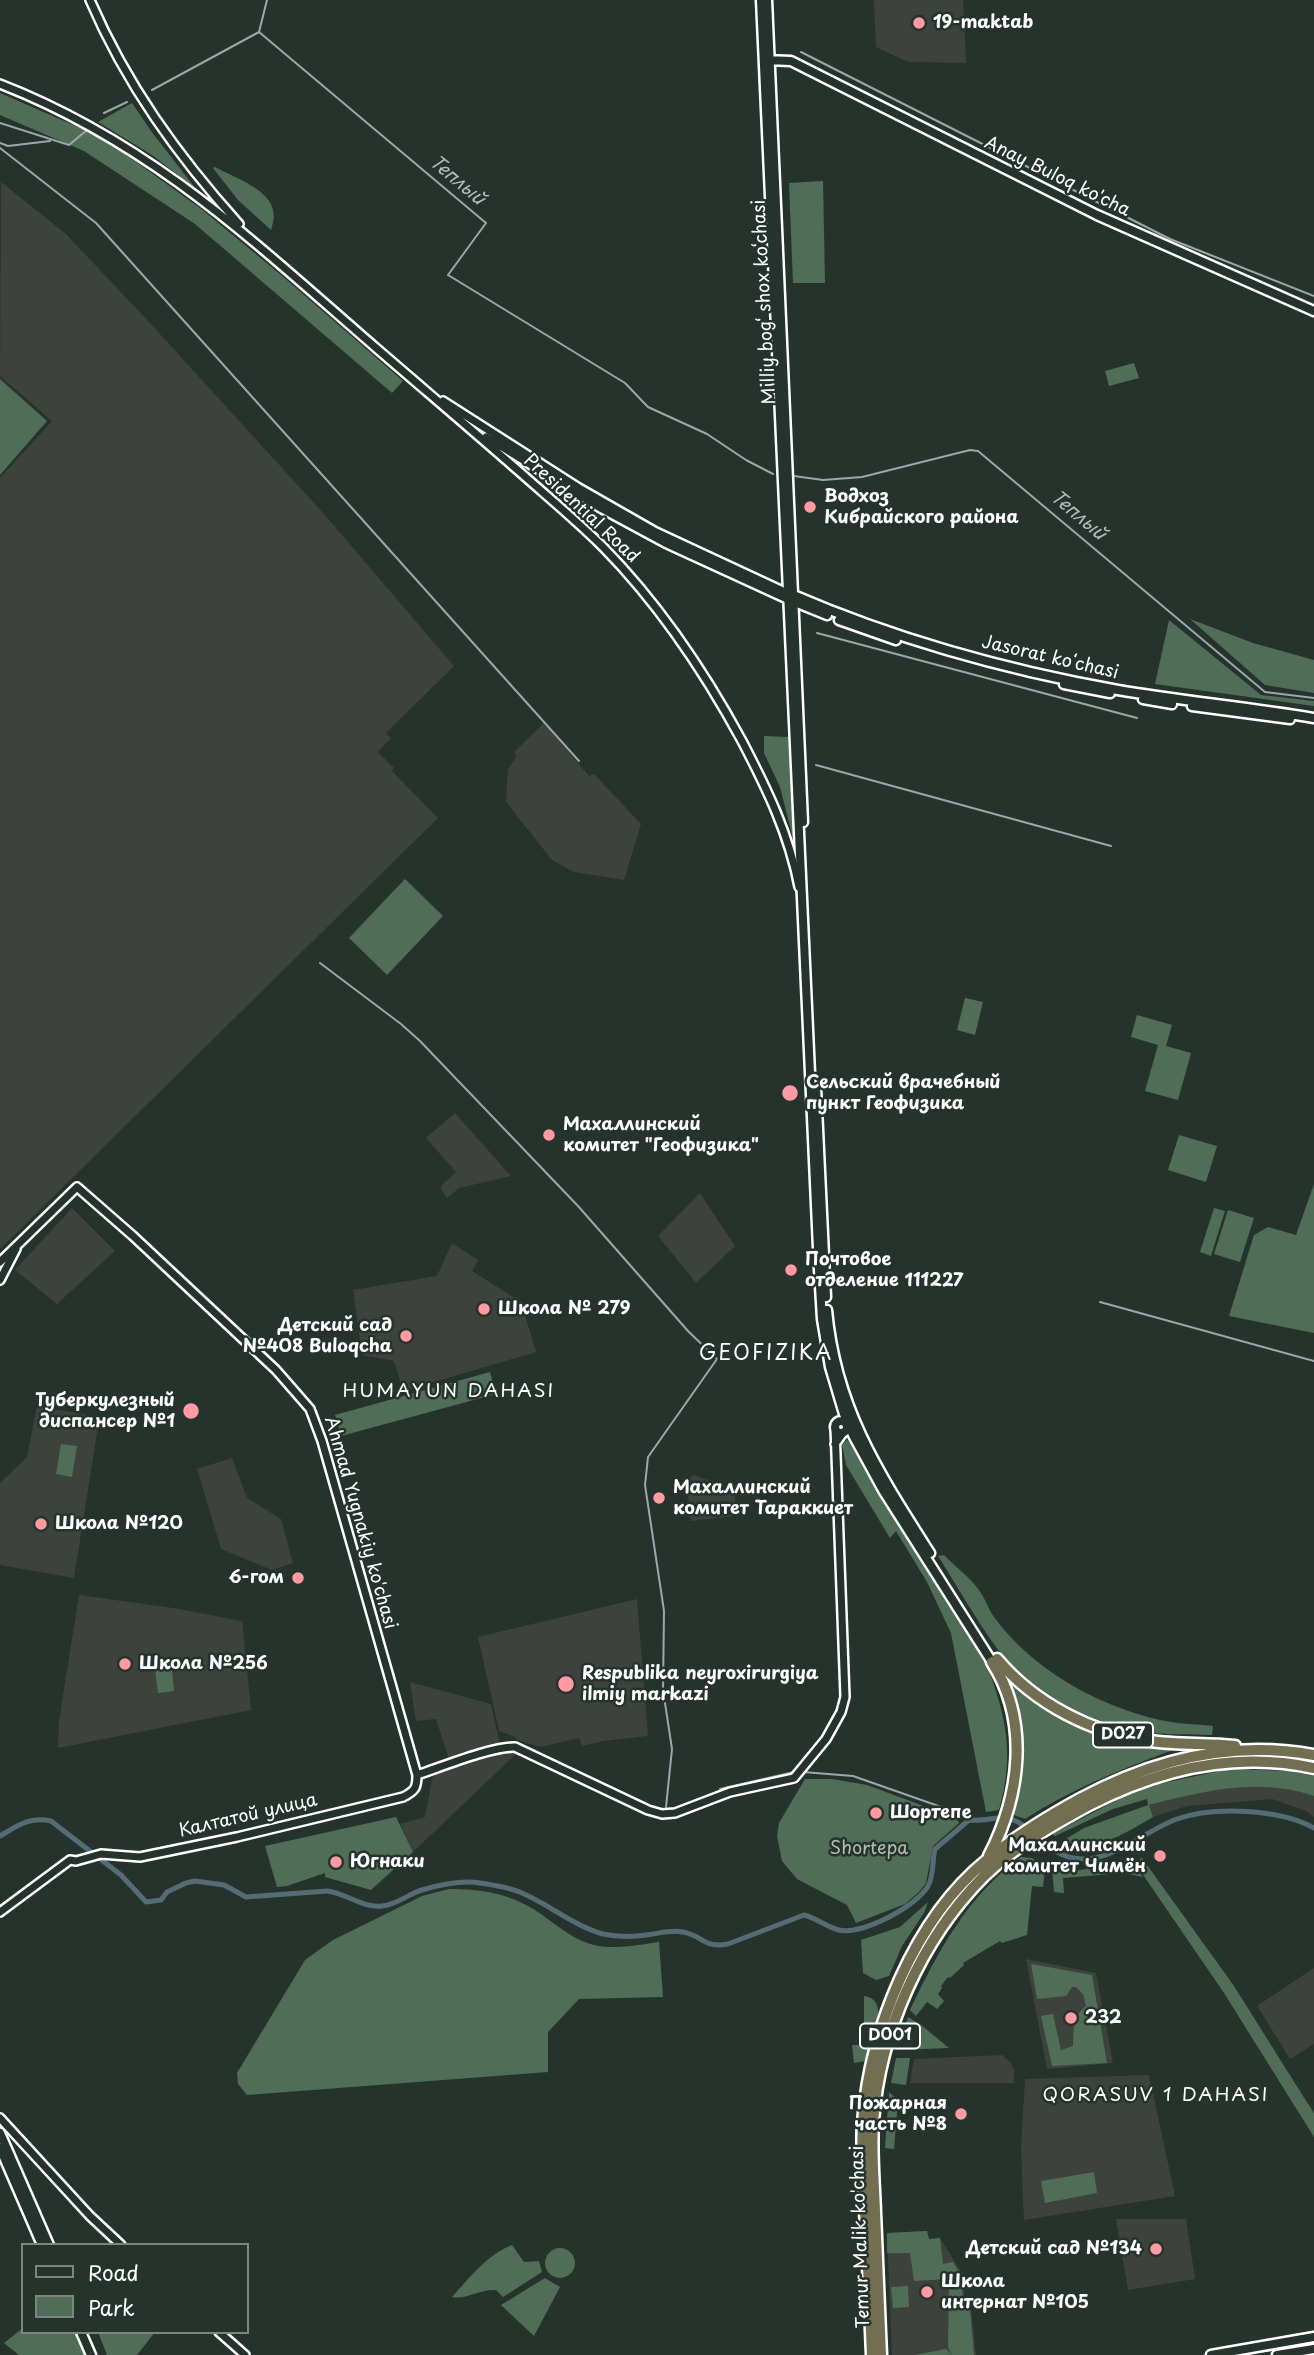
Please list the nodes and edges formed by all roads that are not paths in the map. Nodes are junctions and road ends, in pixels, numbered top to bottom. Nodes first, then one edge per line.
1 (90, 0) edge
2 (761, 0) edge
3 (767, 0) edge
4 (767, 60) junction
5 (0, 84) edge
6 (260, 248) junction
7 (1314, 310) edge
8 (422, 387) junction
9 (467, 425) junction
10 (791, 597) junction
11 (1314, 720) edge
12 (801, 902) junction
13 (18, 1245) junction
14 (0, 1262) edge
15 (0, 1280) edge
16 (846, 1425) junction
17 (995, 1660) junction
18 (1271, 1750) junction
19 (1314, 1755) edge
20 (1314, 1768) edge
21 (417, 1775) junction
22 (414, 1792) joint
23 (1032, 1833) junction
24 (987, 1860) junction
25 (0, 1912) edge
26 (0, 2119) edge
27 (0, 2133) edge
28 (0, 2148) edge
29 (42, 2243) edge
30 (48, 2243) edge
31 (119, 2243) edge
32 (872, 2250) junction
33 (82, 2334) edge
34 (88, 2334) edge
35 (221, 2334) edge
36 (1314, 2337) edge
37 (1290, 2341) junction
38 (1314, 2349) edge
39 (1292, 2353) junction
40 (91, 2355) edge
41 (97, 2355) edge
42 (245, 2355) edge
43 (872, 2355) edge
44 (881, 2355) edge
45 (1210, 2355) edge
46 (1277, 2355) edge

1 - 6 street, Presidential Road
2 - 4 main road, Milliy bog‘ shox ko‘chasi / D027
3 - 4 main road, Milliy bog‘ shox ko‘chasi / D027
4 - 7 main road, Anay Buloq ko'cha
4 - 10 main road, Milliy bog‘ shox ko‘chasi / D027
5 - 6 street, Presidential Road
6 - 8 street, Presidential Road
8 - 9 street, Presidential Road
8 - 10 street
9 - 10 street
9 - 12 street, Presidential Road
10 - 11 main road, Jasorat koʻchasi
10 - 12 main road, D027
10 - 16 main road, D027
12 - 16 main road, D027
13 - 14 street, Ahmad Yugnakiy ko'chasi
13 - 15 street, Ahmad Yugnakiy ko'chasi
13 - 21 street, Ahmad Yugnakiy ko'chasi
16 - 17 main road, D027
16 - 21 street
17 - 18 highway, D027
17 - 24 highway, D027
18 - 19 highway, Temur Malik ko'chasi / D001
18 - 23 highway, Temur Malik ko'chasi / D001
20 - 23 highway, Temur Malik ko'chasi / D001
21 - 22 street, Ahmad Yugnakiy ko'chasi
22 - 25 street, Калтатой улица
23 - 24 highway, Temur Malik ko'chasi / D001
23 - 32 highway, Temur Malik ko'chasi / D001
24 - 32 highway, Temur Malik ko'chasi / D001
26 - 31 street
27 - 30 main road
28 - 29 main road
32 - 43 highway, Temur Malik ko'chasi / D001
32 - 44 highway, Temur Malik ko'chasi / D001
33 - 40 main road
34 - 41 main road
35 - 42 street
36 - 37 main road
37 - 39 main road
37 - 45 main road
38 - 39 main road
39 - 46 main road

